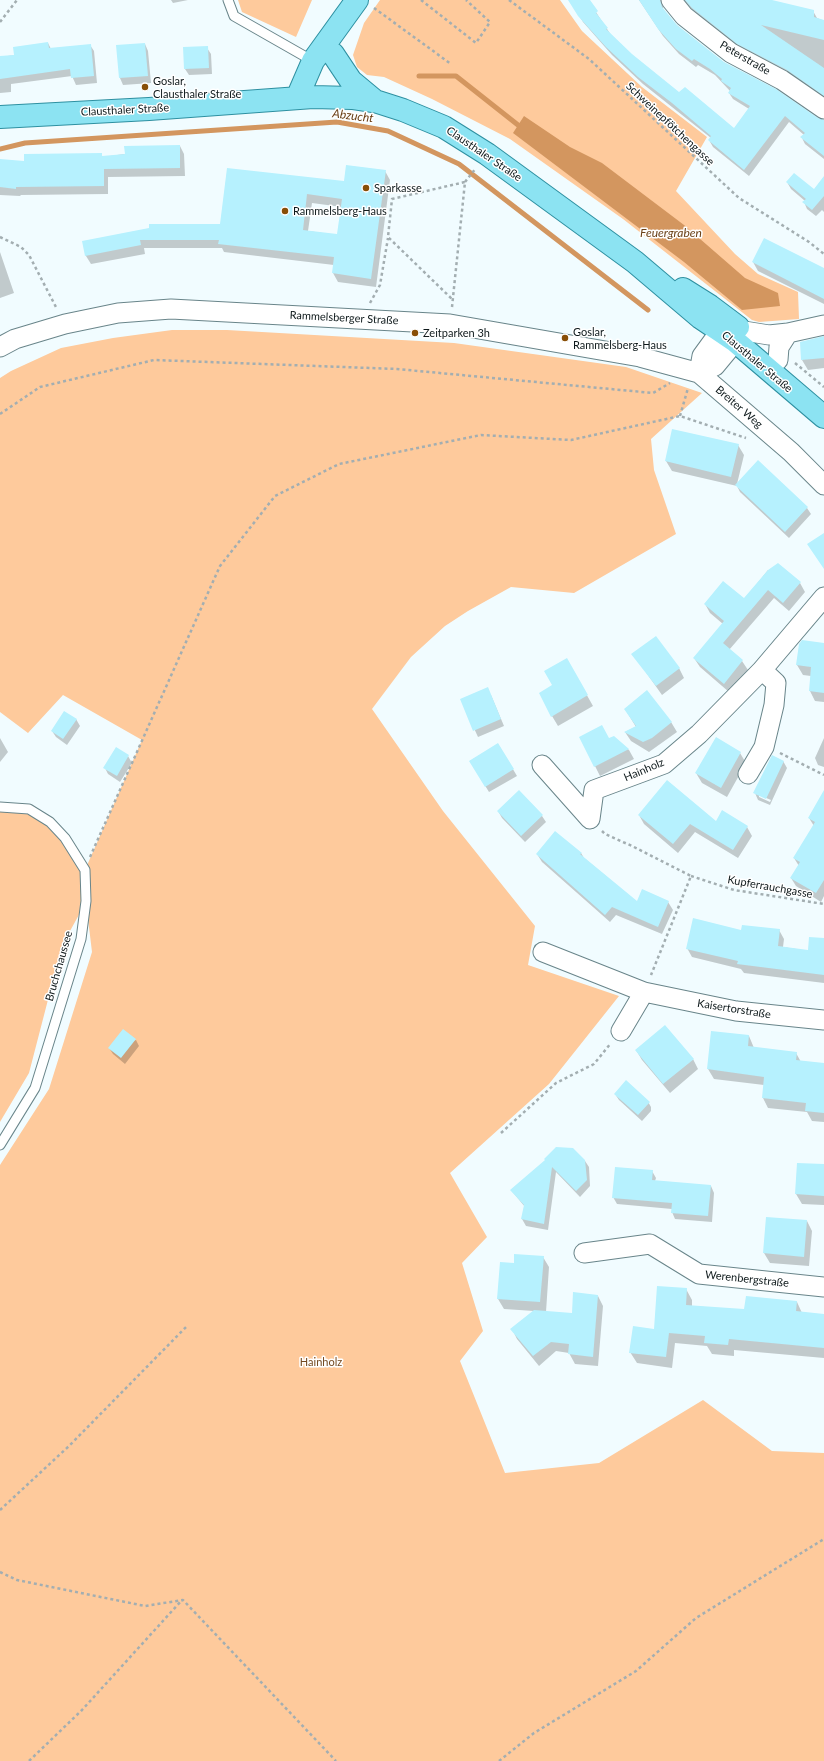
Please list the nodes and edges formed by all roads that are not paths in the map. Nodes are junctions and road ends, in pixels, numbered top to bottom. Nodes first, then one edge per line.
1 (228, 0) edge
2 (671, 0) edge
3 (363, 2) edge
4 (338, 27) junction
5 (333, 54) junction
6 (313, 61) junction
7 (305, 97) junction
8 (378, 102) junction
9 (824, 109) edge
10 (0, 117) edge
11 (824, 325) edge
12 (732, 330) junction
13 (0, 347) edge
14 (782, 347) junction
15 (696, 372) junction
16 (824, 399) edge
17 (824, 417) edge
18 (824, 485) edge
19 (824, 597) edge
20 (762, 670) junction
21 (542, 765) dead end
22 (748, 774) dead end
23 (0, 807) edge
24 (543, 952) dead end
25 (644, 992) junction
26 (824, 1020) edge
27 (621, 1031) road end
28 (0, 1145) edge
29 (584, 1253) dead end
30 (824, 1287) edge

1 - 6 lane
2 - 9 street, Peterstraße
3 - 4 main road
4 - 5 main road
4 - 6 main road
5 - 7 main road
5 - 8 main road
6 - 7 main road
7 - 8 main road, Clausthaler Straße
7 - 10 main road, Clausthaler Straße
8 - 12 main road, Clausthaler Straße
11 - 14 street
12 - 14 main road, Clausthaler Straße
12 - 15 street
12 - 17 main road, Clausthaler Straße
13 - 15 street, Rammelsberger Straße
14 - 16 main road, Clausthaler Straße
15 - 18 street, Breiter Weg
19 - 20 street, Hainholz
20 - 21 street, Hainholz
20 - 22 street
23 - 28 lane, Bruchchaussee
24 - 25 street, Kaisertorstraße
25 - 26 street, Kaisertorstraße
25 - 27 street
29 - 30 street, Werenbergstraße

